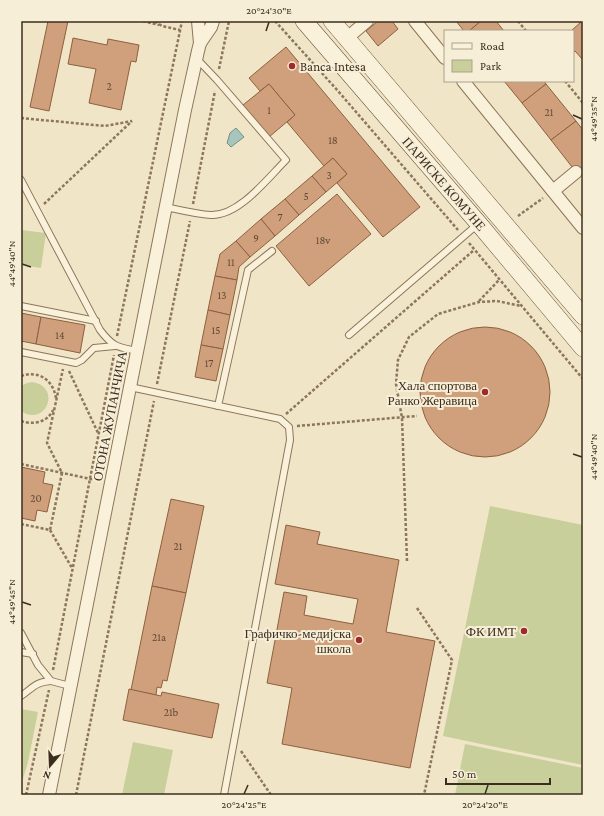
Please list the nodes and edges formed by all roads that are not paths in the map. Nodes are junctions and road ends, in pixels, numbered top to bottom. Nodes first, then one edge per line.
1 (198, 21) edge
2 (213, 21) edge
3 (304, 21) edge
4 (332, 21) edge
5 (367, 21) edge
6 (415, 21) edge
7 (347, 38) junction
8 (200, 43) junction
9 (444, 57) edge
10 (196, 59) junction
11 (464, 82) edge
12 (576, 172) dead end
13 (21, 180) edge
14 (553, 191) junction
15 (166, 207) junction
16 (479, 224) junction
17 (583, 228) edge
18 (272, 250) dead end
19 (21, 306) edge
20 (583, 316) edge
21 (96, 321) junction
22 (349, 335) dead end
23 (115, 346) junction
24 (583, 348) edge
25 (137, 351) junction
26 (21, 352) edge
27 (130, 387) junction
28 (218, 406) junction
29 (21, 633) edge
30 (21, 652) edge
31 (33, 654) junction
32 (51, 681) junction
33 (70, 686) junction
34 (21, 696) edge
35 (49, 795) edge
36 (224, 795) edge

1 - 8 street, ОТОНА ЖУПАНЧИЧА
2 - 8 street, ОТОНА ЖУПАНЧИЧА
3 - 16 main road, ПАРИСКЕ КОМУНЕ
4 - 7 main road, ПАРИСКЕ КОМУНЕ
5 - 7 street
6 - 9 street
7 - 20 main road, ПАРИСКЕ КОМУНЕ
8 - 10 street, ОТОНА ЖУПАНЧИЧА
10 - 15 street, ОТОНА ЖУПАНЧИЧА
10 - 15 lane
11 - 14 street
12 - 14 street
13 - 21 lane
14 - 17 street
15 - 25 street, ОТОНА ЖУПАНЧИЧА
16 - 22 lane
16 - 24 main road, ПАРИСКЕ КОМУНЕ
18 - 28 lane
19 - 21 lane
21 - 23 lane
23 - 25 lane
23 - 26 lane
25 - 27 street, ОТОНА ЖУПАНЧИЧА
27 - 28 lane
27 - 33 street, ОТОНА ЖУПАНЧИЧА
28 - 36 lane
29 - 31 lane
30 - 31 lane
31 - 32 lane
32 - 33 lane
32 - 34 lane
33 - 35 street, ОТОНА ЖУПАНЧИЧА

